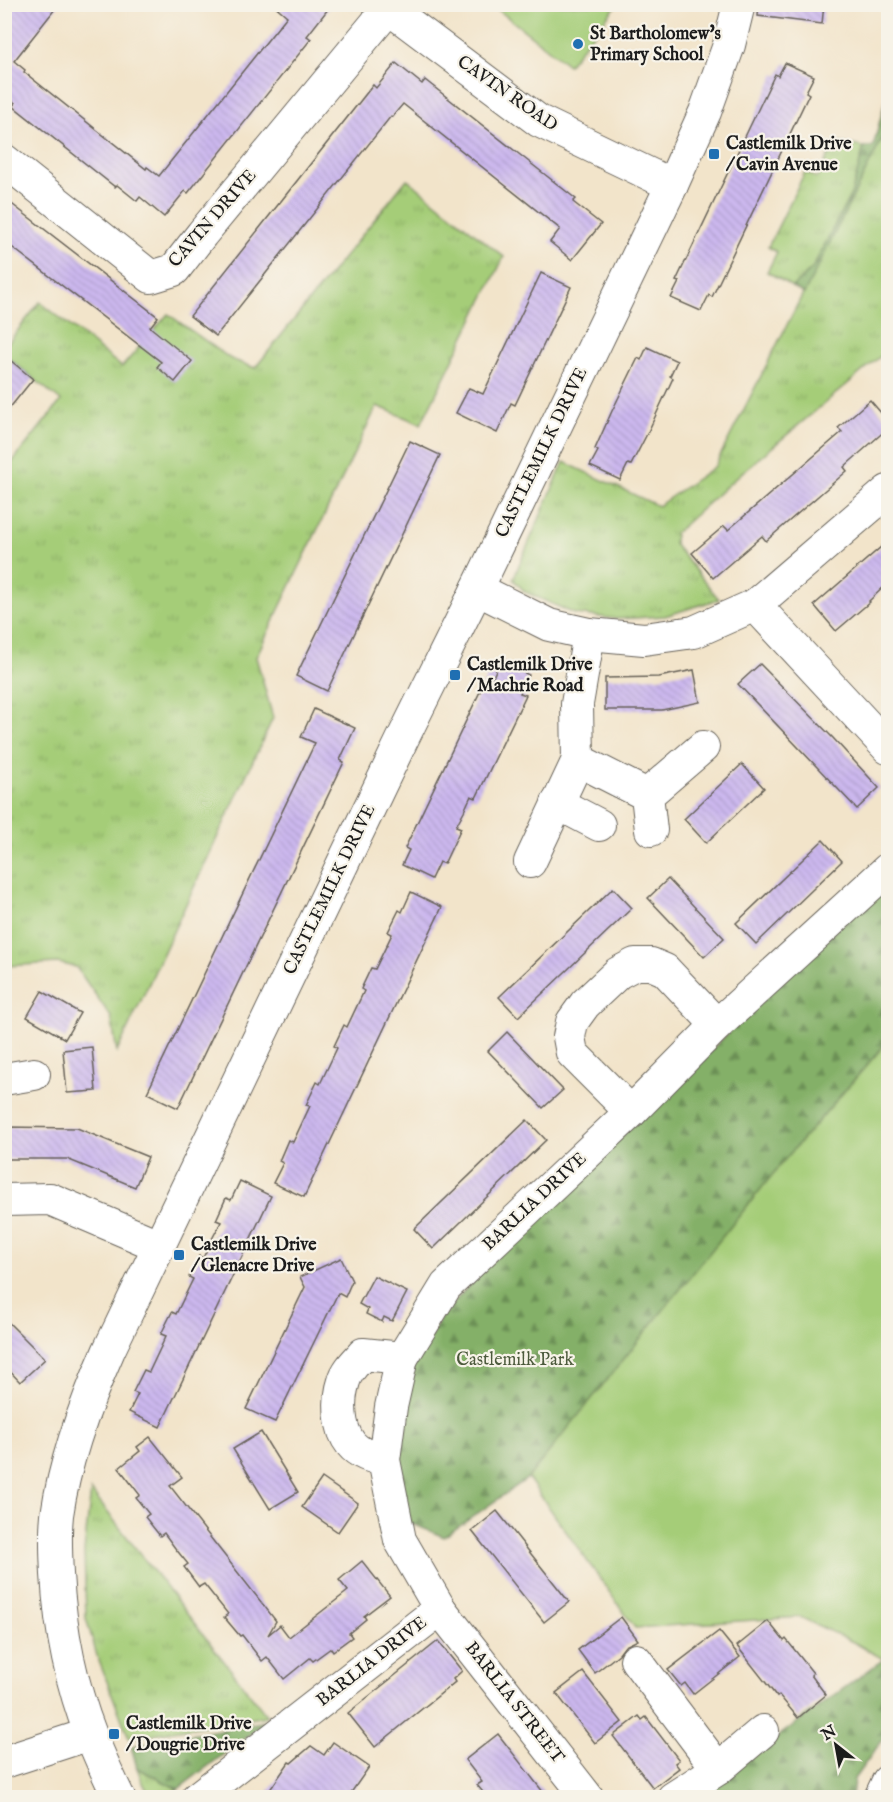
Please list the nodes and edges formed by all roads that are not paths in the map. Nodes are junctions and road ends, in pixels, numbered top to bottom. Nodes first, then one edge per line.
1 (739, 4) edge
2 (386, 7) edge
3 (4, 160) edge
4 (672, 185) junction
5 (888, 491) edge
6 (477, 589) junction
7 (755, 605) junction
8 (589, 634) junction
9 (703, 747) dead end
10 (888, 748) edge
11 (578, 760) junction
12 (647, 795) junction
13 (557, 803) junction
14 (599, 825) dead end
15 (651, 830) dead end
16 (530, 862) dead end
17 (888, 869) edge
18 (717, 1025) junction
19 (630, 1112) junction
20 (4, 1200) edge
21 (160, 1246) junction
22 (402, 1358) junction
23 (384, 1460) junction
24 (440, 1609) junction
25 (636, 1660) dead end
26 (763, 1731) dead end
27 (90, 1734) junction
28 (4, 1762) edge
29 (718, 1769) junction
30 (888, 1781) edge
31 (118, 1797) edge
32 (197, 1797) edge
33 (588, 1797) edge
34 (673, 1797) edge
35 (880, 1797) edge

1 - 4 street, CASTLEMILK DRIVE
2 - 3 street, CAVIN DRIVE
2 - 4 street, CAVIN ROAD
4 - 6 street, CASTLEMILK DRIVE
5 - 7 street
6 - 8 street
6 - 21 street, CASTLEMILK DRIVE
7 - 8 street
7 - 10 street
8 - 11 street
9 - 12 street
11 - 12 street
11 - 13 street
12 - 15 street
13 - 14 street
13 - 16 street
17 - 18 street, BARLIA DRIVE
18 - 19 street, BARLIA DRIVE
18 - 19 street
19 - 22 street, BARLIA DRIVE
20 - 21 street
21 - 27 street, CASTLEMILK DRIVE
22 - 23 street, BARLIA DRIVE
22 - 23 street
23 - 24 street, BARLIA DRIVE
24 - 32 street, BARLIA DRIVE
24 - 33 street, BARLIA STREET
25 - 29 street
26 - 29 street
27 - 28 street
27 - 31 street, CASTLEMILK DRIVE
29 - 34 street
30 - 35 street

